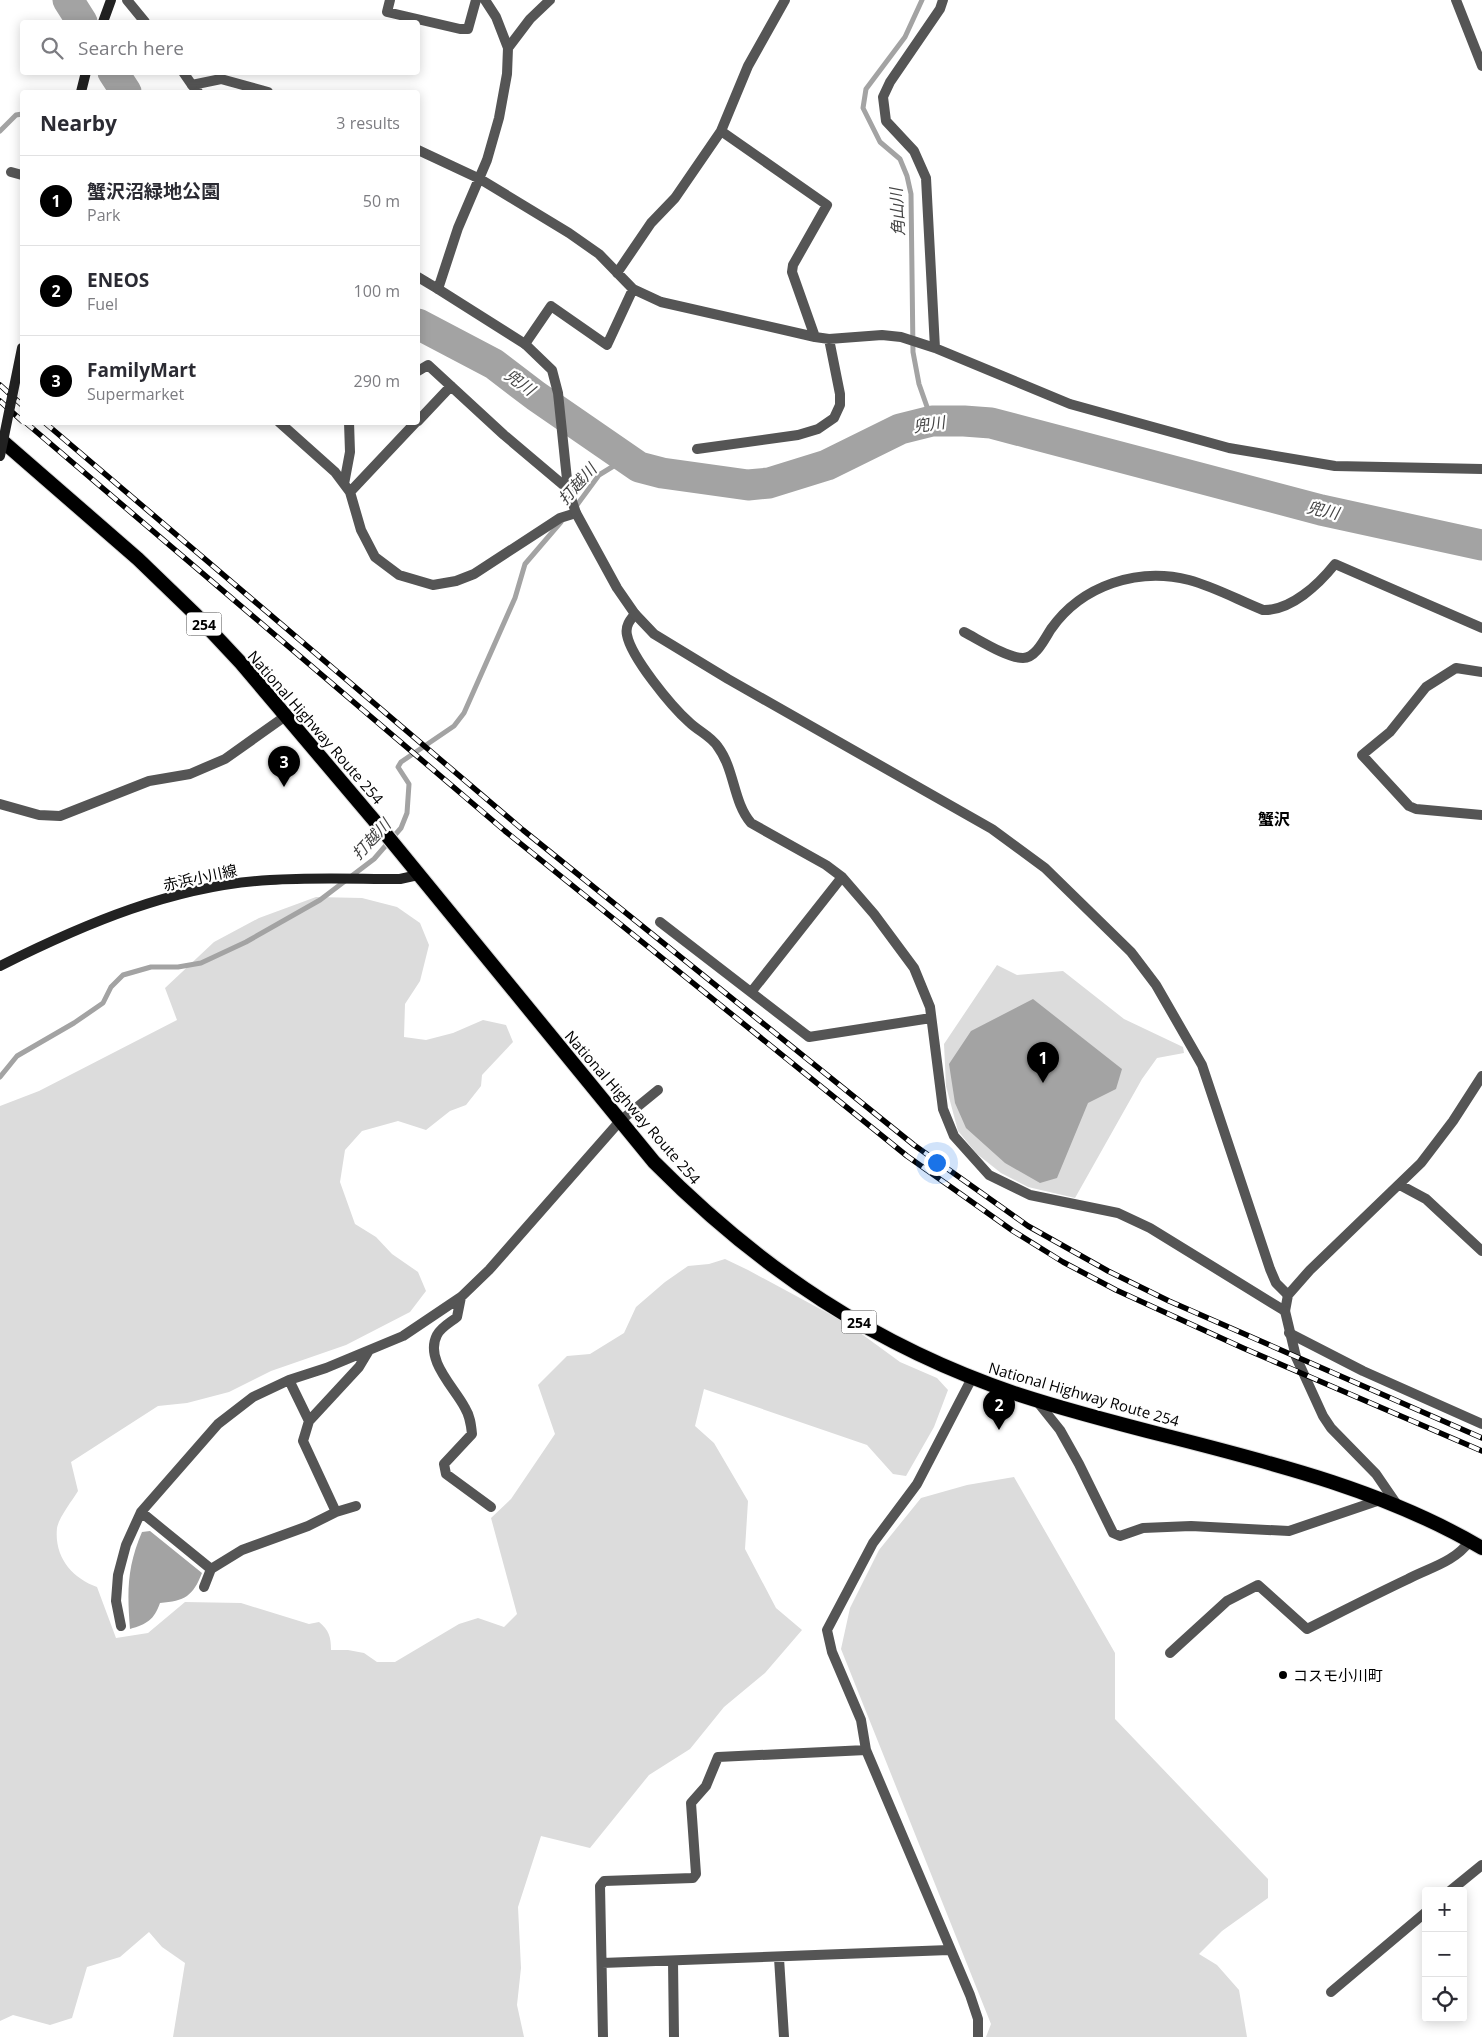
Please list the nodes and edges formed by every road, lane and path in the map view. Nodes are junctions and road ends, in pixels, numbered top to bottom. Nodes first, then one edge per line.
1 (111, 0) edge
2 (126, 0) edge
3 (390, 0) edge
4 (476, 0) edge
5 (485, 0) edge
6 (550, 0) edge
7 (785, 0) edge
8 (943, 0) edge
9 (1456, 0) edge
10 (137, 5) edge
11 (104, 20) edge
12 (144, 20) edge
13 (508, 48) junction
14 (1482, 66) edge
15 (85, 75) edge
16 (185, 75) edge
17 (195, 89) edge
18 (82, 90) edge
19 (261, 90) edge
20 (721, 131) junction
21 (420, 151) edge
22 (11, 172) dead end
23 (20, 174) edge
24 (480, 179) junction
25 (617, 272) junction
26 (420, 278) edge
27 (633, 289) junction
28 (438, 290) junction
29 (815, 337) junction
30 (829, 339) junction
31 (524, 344) junction
32 (935, 348) junction
33 (20, 358) edge
34 (420, 370) edge
35 (451, 386) junction
36 (420, 419) edge
37 (282, 425) edge
38 (349, 425) edge
39 (414, 425) edge
40 (0, 439) edge
41 (697, 450) dead end
42 (0, 456) edge
43 (1482, 469) edge
44 (347, 488) junction
45 (568, 489) junction
46 (576, 513) junction
47 (634, 614) junction
48 (1482, 628) edge
49 (964, 632) dead end
50 (1482, 672) edge
51 (286, 715) junction
52 (0, 804) edge
53 (1482, 815) edge
54 (418, 875) junction
55 (842, 877) junction
56 (660, 922) dead end
57 (0, 966) edge
58 (752, 991) junction
59 (931, 1018) junction
60 (1482, 1076) edge
61 (658, 1090) dead end
62 (620, 1121) junction
63 (1400, 1185) junction
64 (1482, 1251) edge
65 (1288, 1295) junction
66 (460, 1297) junction
67 (1285, 1311) junction
68 (1289, 1333) junction
69 (368, 1352) junction
70 (972, 1378) junction
71 (289, 1380) junction
72 (1036, 1400) junction
73 (309, 1421) junction
74 (1482, 1424) edge
75 (1380, 1500) junction
76 (356, 1506) dead end
77 (491, 1507) dead end
78 (1400, 1509) junction
79 (141, 1512) junction
80 (336, 1512) junction
81 (1470, 1541) junction
82 (1482, 1548) edge
83 (211, 1569) junction
84 (204, 1587) dead end
85 (121, 1626) dead end
86 (1170, 1653) dead end
87 (866, 1750) junction
88 (1482, 1865) edge
89 (1455, 1887) edge
90 (1422, 1915) edge
91 (949, 1950) junction
92 (779, 1958) junction
93 (673, 1962) junction
94 (602, 1964) junction
95 (1331, 1992) dead end
96 (603, 2037) edge
97 (674, 2037) edge
98 (784, 2037) edge
99 (978, 2037) edge

1 - 11 main road
2 - 10 street
3 - 4 street
5 - 13 street
6 - 13 street
7 - 20 street
8 - 32 street
9 - 14 street
10 - 12 street
13 - 24 street
15 - 18 main road
16 - 17 street
17 - 19 street
20 - 25 street
20 - 29 street
21 - 24 street
22 - 23 street
24 - 25 street
24 - 28 street
25 - 27 street
26 - 28 street
27 - 29 street
27 - 31 street
28 - 31 street
29 - 30 street
30 - 32 street
30 - 41 street
31 - 45 street
32 - 43 street
33 - 42 main road, bridge
34 - 35 street
35 - 36 street
35 - 45 street
37 - 44 street
38 - 44 street
39 - 44 street
40 - 51 highway, National Highway Route 254 / 254
44 - 46 street
45 - 46 street
46 - 47 street
47 - 55 street
47 - 65 street
48 - 49 street
50 - 53 street
51 - 52 street
51 - 54 highway, National Highway Route 254 / 254
54 - 57 main road, 赤浜小川線
54 - 62 highway, National Highway Route 254 / 254
55 - 58 street
55 - 59 street
56 - 58 street
58 - 59 street
59 - 67 street
60 - 63 street
61 - 62 street
62 - 66 street
62 - 70 highway, National Highway Route 254 / 254
63 - 64 street
63 - 65 street
65 - 67 street
66 - 69 street
66 - 77 street
67 - 68 street
68 - 74 street
68 - 78 street
69 - 71 street
69 - 73 street
70 - 72 highway, National Highway Route 254 / 254
70 - 87 street
71 - 73 street
71 - 79 street
72 - 75 highway, National Highway Route 254 / 254
72 - 75 street
73 - 80 street
75 - 78 highway, National Highway Route 254 / 254
76 - 80 street
78 - 81 highway, National Highway Route 254 / 254
79 - 83 street
79 - 85 street
80 - 83 street
81 - 82 highway, National Highway Route 254 / 254
81 - 86 street
83 - 84 street
87 - 91 street
87 - 94 street
88 - 89 street
90 - 95 street
91 - 92 street
91 - 99 street
92 - 93 street
92 - 98 street
93 - 94 street
93 - 97 street
94 - 96 street

